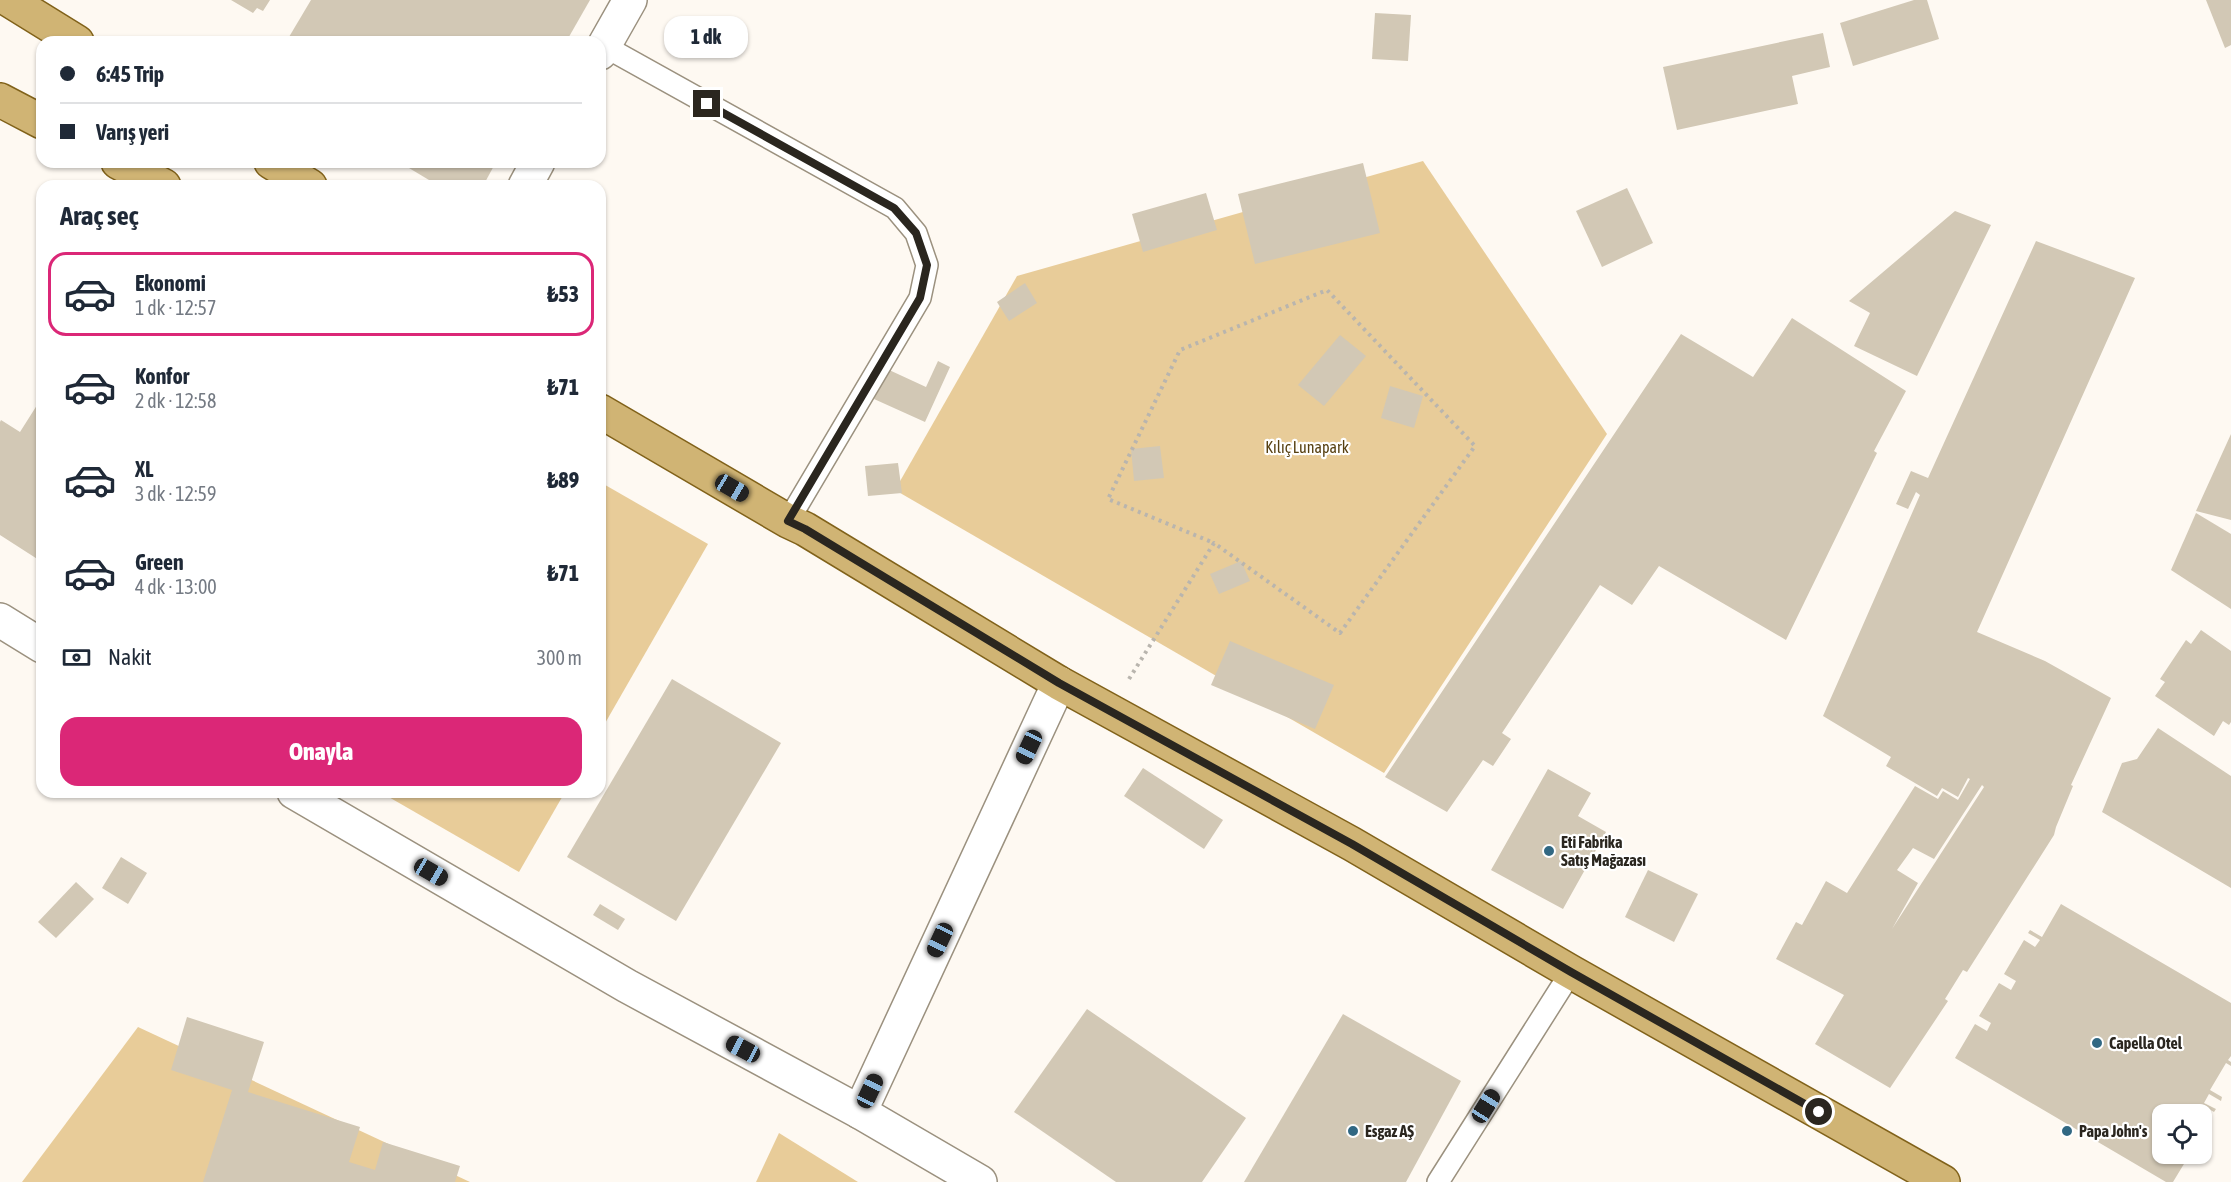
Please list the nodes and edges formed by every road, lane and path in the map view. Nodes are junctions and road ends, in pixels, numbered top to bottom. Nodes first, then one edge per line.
1 (9, 0) edge
2 (630, 0) edge
3 (67, 36) edge
4 (606, 43) edge
5 (606, 52) edge
6 (0, 100) edge
7 (36, 119) edge
8 (130, 168) edge
9 (281, 168) edge
10 (152, 180) edge
11 (300, 180) edge
12 (606, 415) edge
13 (788, 521) junction
14 (1214, 543) junction
15 (0, 620) edge
16 (36, 642) edge
17 (1059, 683) junction
18 (1109, 710) junction
19 (304, 798) edge
20 (1571, 972) junction
21 (860, 1112) junction
22 (961, 1177) edge
23 (1438, 1182) edge
24 (1943, 1182) edge

1 - 3 main road
2 - 4 street
5 - 13 lane
6 - 7 main road
8 - 10 main road
9 - 11 main road
12 - 13 main road
13 - 17 main road
14 - 14 path
14 - 18 path
15 - 16 street
17 - 18 main road
17 - 21 street
18 - 20 main road
19 - 21 street
20 - 23 lane
20 - 24 main road
21 - 22 street

